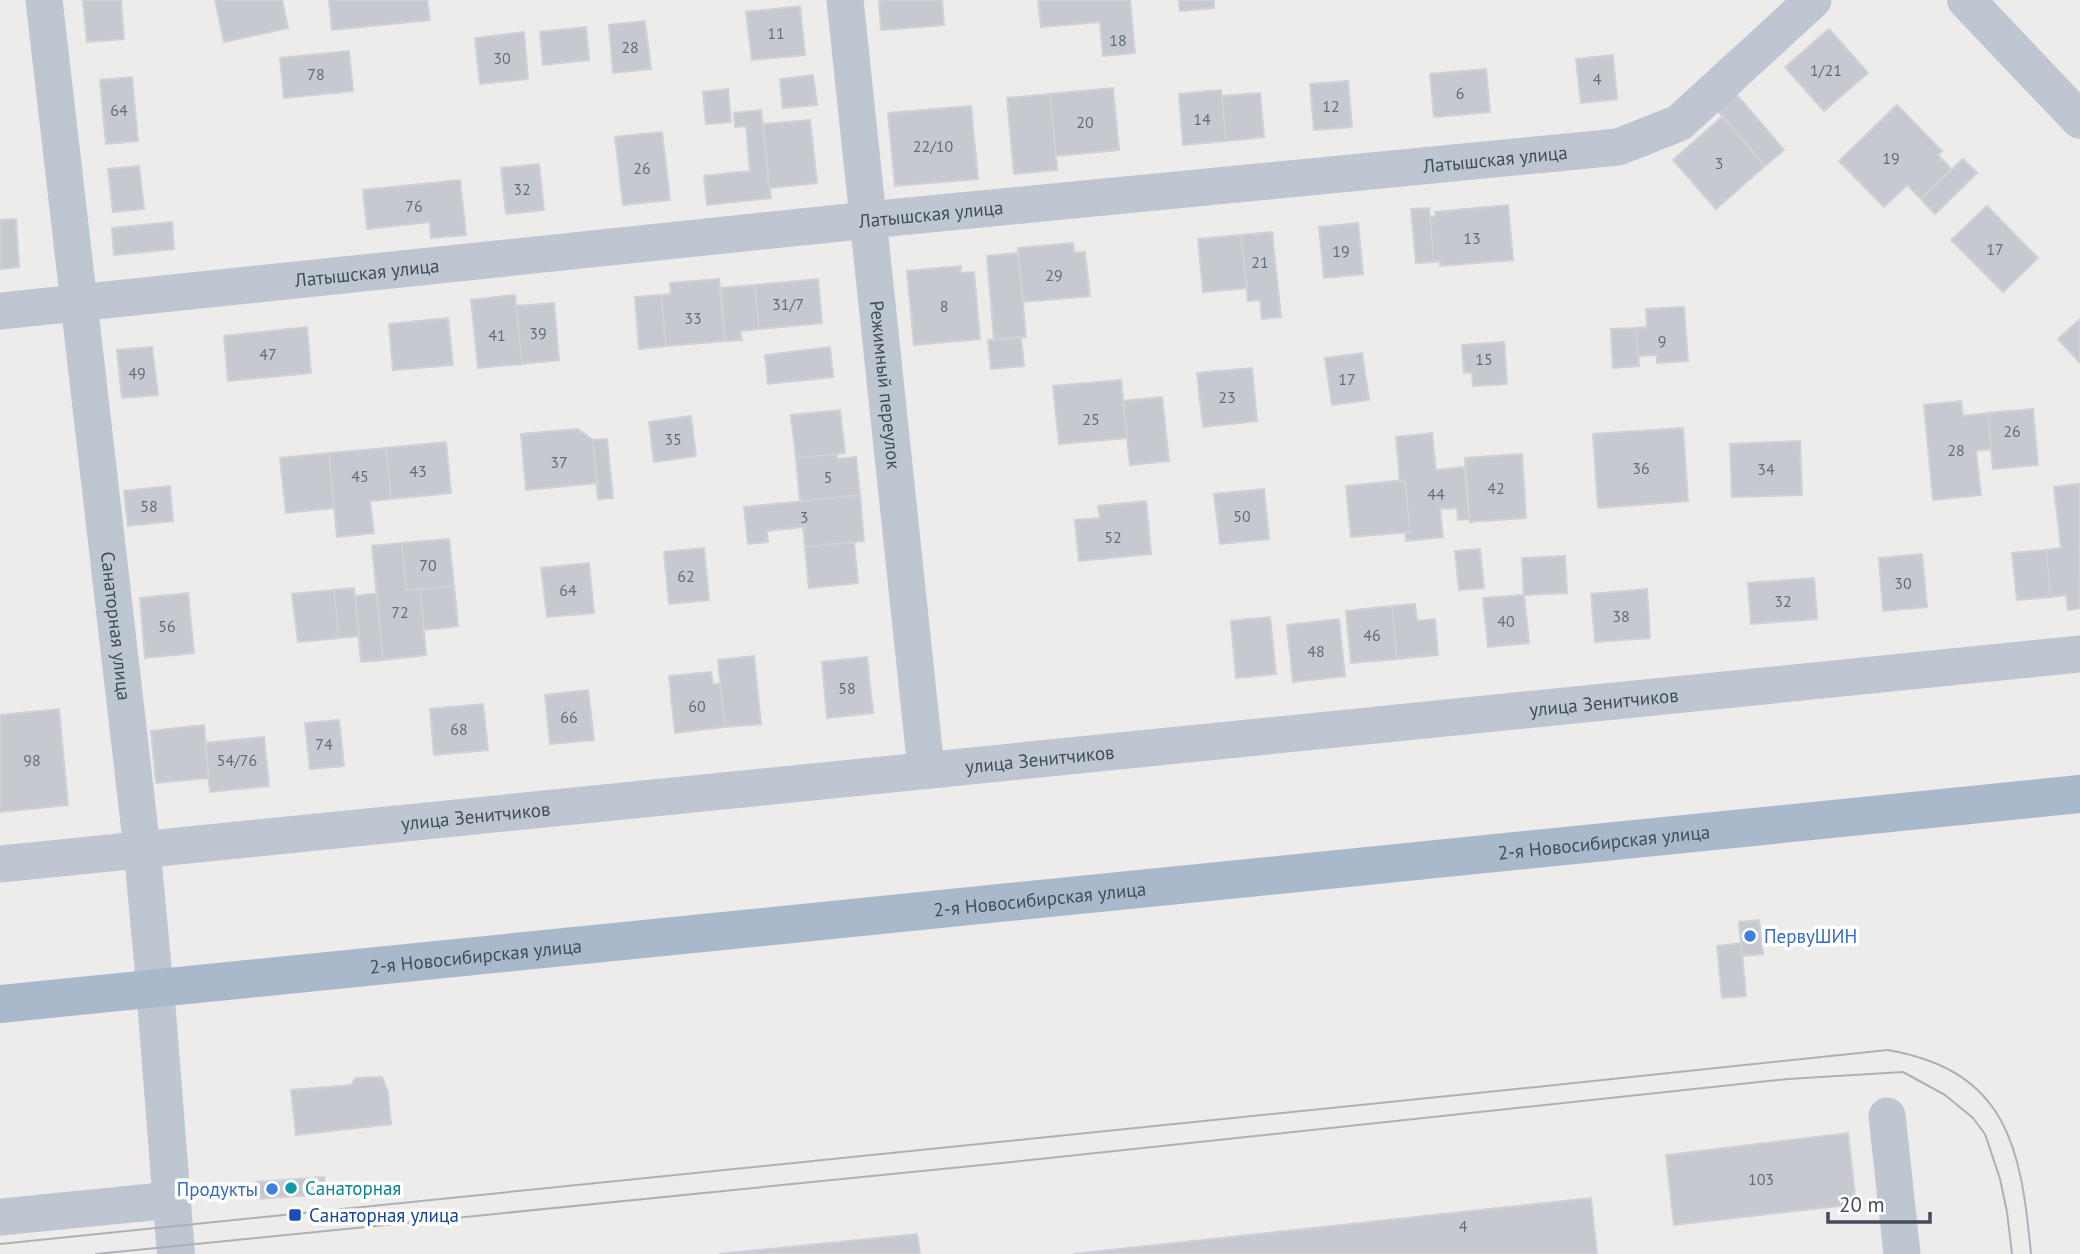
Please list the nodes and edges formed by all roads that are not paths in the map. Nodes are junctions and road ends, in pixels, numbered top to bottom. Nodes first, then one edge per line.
1 (44, 0) edge
2 (845, 0) edge
3 (1813, 0) edge
4 (1966, 0) edge
5 (2080, 120) edge
6 (868, 220) junction
7 (80, 303) junction
8 (0, 311) edge
9 (2080, 654) edge
10 (926, 769) junction
11 (2080, 794) edge
12 (142, 849) junction
13 (0, 864) edge
14 (155, 988) junction
15 (0, 1004) edge
16 (1887, 1116) dead end
17 (172, 1200) junction
18 (0, 1217) edge
19 (176, 1254) edge
20 (1902, 1254) edge

1 - 7 street, Санаторная улица
2 - 6 street, Режимный переулок
3 - 6 street, Латышская улица
4 - 5 street
6 - 7 street, Латышская улица
6 - 10 street, Режимный переулок
7 - 8 street, Латышская улица
7 - 12 street, Санаторная улица
9 - 10 street, улица Зенитчиков
10 - 12 street, улица Зенитчиков
11 - 14 main road, 2-я Новосибирская улица
12 - 13 street, улица Зенитчиков
12 - 14 street, Санаторная улица
14 - 15 main road, 2-я Новосибирская улица
14 - 17 street, Санаторная улица
16 - 20 street
17 - 18 street
17 - 19 street, Санаторная улица

